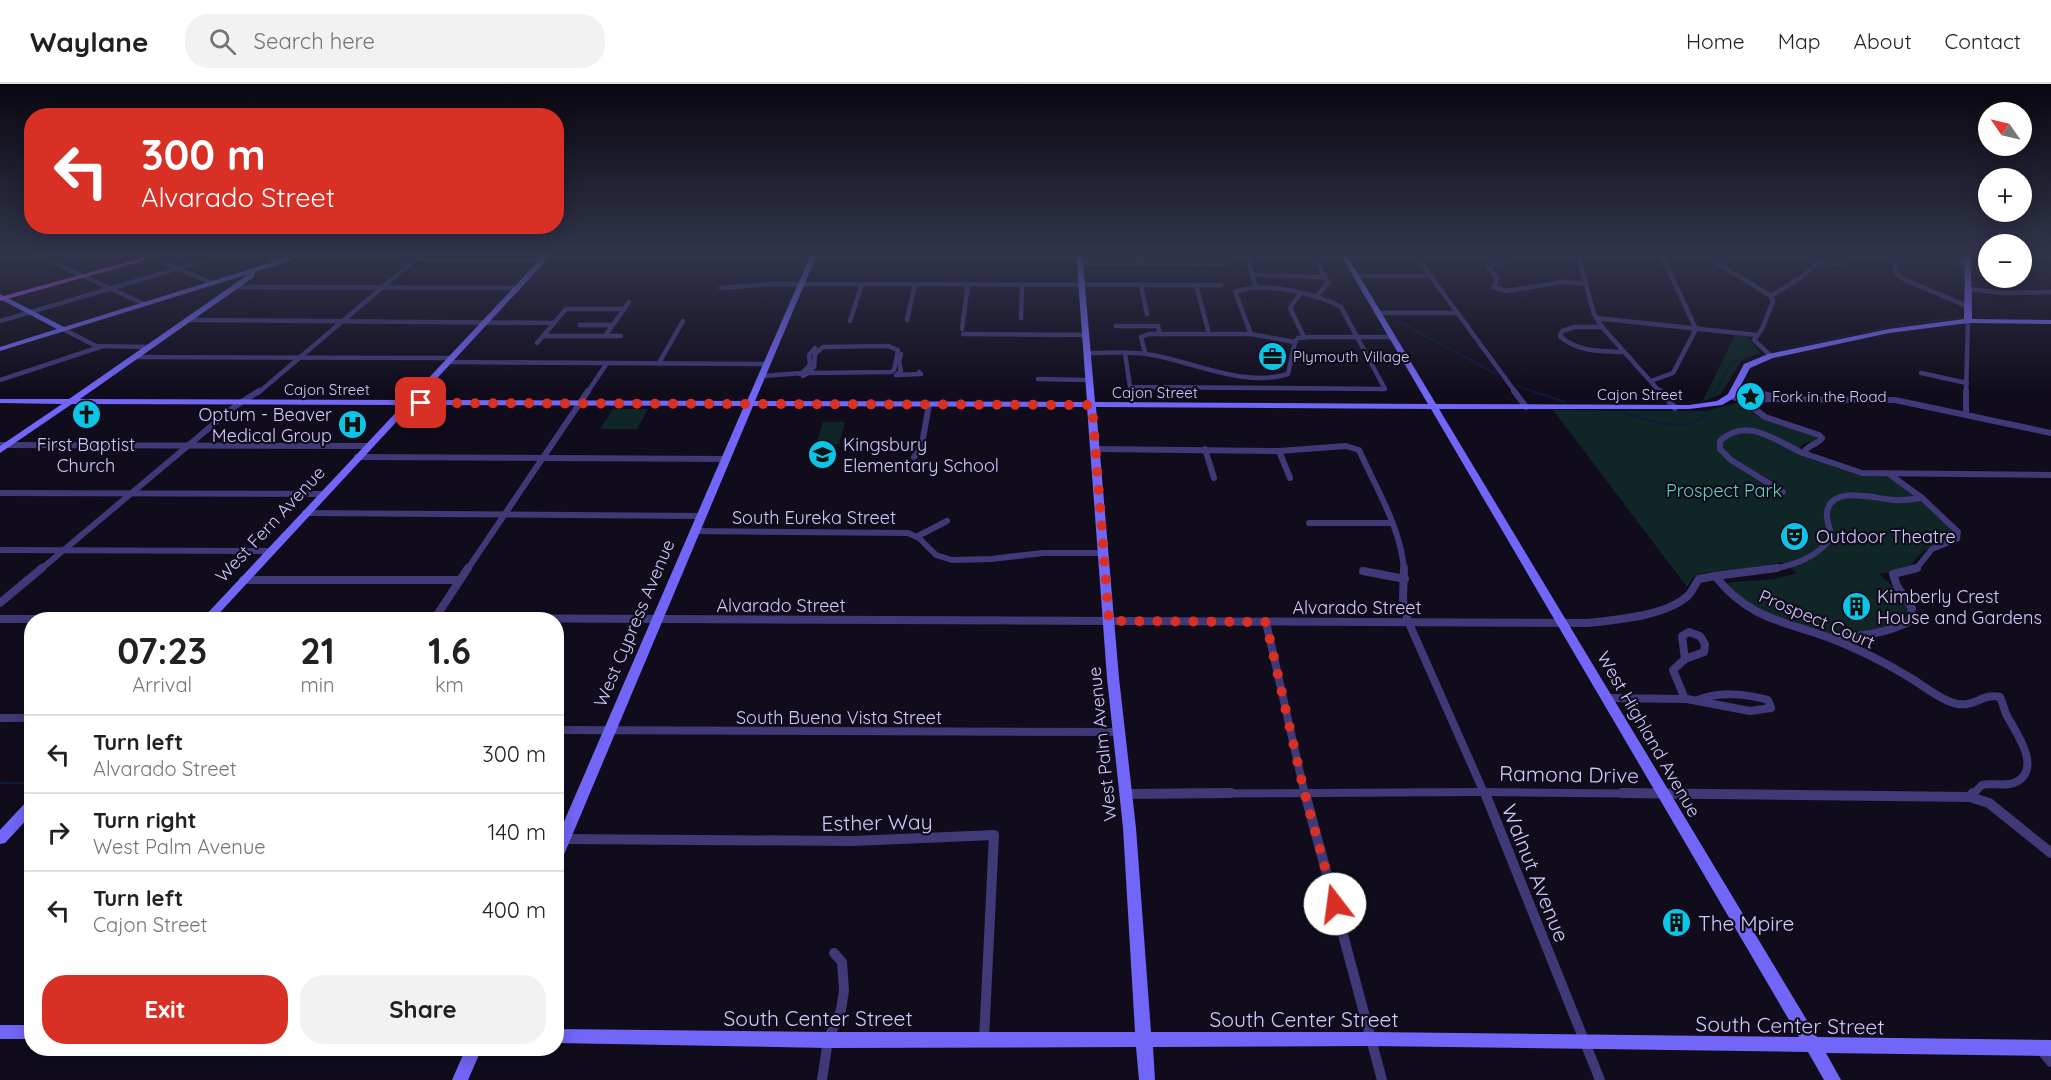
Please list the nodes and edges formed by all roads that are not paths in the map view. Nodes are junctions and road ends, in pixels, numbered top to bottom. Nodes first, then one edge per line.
1 (4, 298) edge
2 (76, 298) edge
3 (133, 298) edge
4 (163, 298) edge
5 (220, 298) edge
6 (369, 298) edge
7 (508, 298) edge
8 (795, 298) edge
9 (857, 298) edge
10 (912, 298) edge
11 (966, 298) edge
12 (1022, 298) edge
13 (1083, 298) edge
14 (1143, 298) edge
15 (1200, 298) edge
16 (1237, 298) edge
17 (1297, 298) edge
18 (1320, 298) edge
19 (1369, 298) edge
20 (1447, 298) edge
21 (1591, 298) edge
22 (1682, 298) edge
23 (1772, 298) edge
24 (1949, 298) edge
25 (1969, 298) edge
26 (629, 302) dead end
27 (144, 304) junction
28 (1969, 307) junction
29 (624, 309) junction
30 (30, 312) junction
31 (1378, 313) junction
32 (1458, 313) junction
33 (1146, 314) dead end
34 (1021, 318) dead end
35 (1596, 318) junction
36 (189, 320) junction
37 (344, 320) junction
38 (907, 320) dead end
39 (0, 321) edge
40 (487, 321) junction
41 (683, 321) dead end
42 (850, 321) dead end
43 (1968, 321) junction
44 (2051, 322) edge
45 (554, 323) junction
46 (579, 325) dead end
47 (612, 325) junction
48 (1116, 326) dead end
49 (1602, 327) junction
50 (63, 329) junction
51 (1696, 329) junction
52 (1208, 330) dead end
53 (1160, 334) junction
54 (1251, 334) junction
55 (1086, 335) junction
56 (1757, 335) junction
57 (543, 336) junction
58 (605, 336) junction
59 (621, 336) dead end
60 (1304, 337) junction
61 (1359, 337) junction
62 (1393, 337) junction
63 (1295, 342) junction
64 (537, 343) dead end
65 (103, 346) junction
66 (148, 347) junction
67 (0, 349) edge
68 (1622, 352) junction
69 (1087, 353) junction
70 (1125, 353) junction
71 (1144, 353) junction
72 (1771, 356) junction
73 (135, 357) junction
74 (300, 357) junction
75 (450, 360) junction
76 (607, 363) junction
77 (658, 363) junction
78 (768, 364) junction
79 (811, 373) junction
80 (896, 373) junction
81 (1921, 373) dead end
82 (1235, 374) junction
83 (802, 375) junction
84 (763, 377) junction
85 (1038, 379) dead end
86 (0, 380) edge
87 (1089, 380) junction
88 (1651, 381) junction
89 (1967, 383) junction
90 (1237, 388) junction
91 (1733, 393) junction
92 (0, 401) edge
93 (70, 402) junction
94 (243, 402) junction
95 (411, 403) junction
96 (580, 403) junction
97 (750, 404) junction
98 (929, 405) junction
99 (1092, 405) junction
100 (1433, 407) junction
101 (1526, 407) junction
102 (1675, 408) junction
103 (1966, 414) junction
104 (2051, 434) edge
105 (367, 446) junction
106 (2, 447) edge
107 (187, 447) junction
108 (1095, 449) junction
109 (1205, 449) junction
110 (1279, 451) junction
111 (1803, 453) junction
112 (357, 457) junction
113 (546, 457) junction
114 (914, 457) dead end
115 (726, 459) junction
116 (1889, 474) junction
117 (2051, 475) edge
118 (1214, 478) dead end
119 (1290, 478) dead end
120 (1783, 492) dead end
121 (0, 493) edge
122 (133, 494) junction
123 (322, 494) junction
124 (1922, 498) junction
125 (305, 513) junction
126 (504, 514) junction
127 (701, 516) junction
128 (947, 520) dead end
129 (1309, 523) dead end
130 (1392, 523) junction
131 (694, 531) junction
132 (918, 536) junction
133 (0, 550) edge
134 (63, 550) junction
135 (270, 551) junction
136 (1104, 553) junction
137 (1363, 571) dead end
138 (1715, 576) junction
139 (1405, 579) junction
140 (243, 580) junction
141 (460, 580) junction
142 (0, 603) edge
143 (213, 612) edge
144 (439, 612) edge
145 (564, 619) edge
146 (0, 620) edge
147 (24, 620) edge
148 (657, 620) junction
149 (1109, 621) junction
150 (1408, 621) junction
151 (1266, 622) junction
152 (1563, 623) junction
153 (1824, 636) junction
154 (1685, 659) dead end
155 (2000, 697) joint
156 (1607, 698) junction
157 (1685, 699) junction
158 (1698, 700) junction
159 (0, 718) edge
160 (24, 718) edge
161 (564, 730) edge
162 (609, 731) junction
163 (1121, 732) junction
164 (1304, 791) junction
165 (1484, 792) junction
166 (1662, 793) junction
167 (1126, 794) junction
168 (1970, 797) junction
169 (24, 813) edge
170 (564, 830) edge
171 (2, 836) edge
172 (564, 839) edge
173 (2051, 853) edge
174 (834, 953) dead end
175 (0, 1032) edge
176 (24, 1032) edge
177 (564, 1036) edge
178 (984, 1039) junction
179 (828, 1040) junction
180 (1143, 1040) junction
181 (1372, 1040) junction
182 (1585, 1044) junction
183 (1813, 1046) junction
184 (2045, 1048) edge
185 (470, 1056) edge
186 (2051, 1062) edge
187 (460, 1080) edge
188 (822, 1080) edge
189 (1147, 1080) edge
190 (1382, 1080) edge
191 (1600, 1080) edge
192 (1833, 1080) edge

1 - 30 street
2 - 30 street
3 - 27 street
4 - 27 street
5 - 36 street
6 - 37 street
7 - 40 street, West Fern Avenue
8 - 78 street, West Cypress Avenue
9 - 42 street
10 - 38 street
11 - 55 street
12 - 34 street
13 - 55 street, West Palm Avenue
14 - 33 street
15 - 52 street
16 - 54 street
17 - 60 street
18 - 61 street
19 - 31 street, West Highland Avenue
20 - 32 street
21 - 35 street
22 - 51 street
23 - 56 street
24 - 28 street
25 - 28 street
26 - 29 street
27 - 50 street
28 - 43 street
29 - 45 street
29 - 47 street
30 - 39 street
30 - 50 street
31 - 32 street
31 - 62 street, West Highland Avenue
32 - 101 street
35 - 49 street
35 - 51 street
36 - 37 street
36 - 66 street
37 - 40 street
37 - 74 street
40 - 45 street
40 - 75 street, West Fern Avenue
41 - 77 street
43 - 44 street
43 - 72 street
43 - 89 street
45 - 57 street
46 - 47 street
47 - 58 street
48 - 53 street
49 - 68 street
49 - 68 street
50 - 65 street
50 - 67 street
51 - 56 street
51 - 88 street
53 - 54 street
53 - 71 street
54 - 63 street
55 - 69 street, West Palm Avenue
56 - 72 street
57 - 58 street
57 - 64 street
58 - 59 street
60 - 61 street
60 - 63 street
61 - 62 street
61 - 90 street
62 - 100 street, West Highland Avenue
63 - 82 street
65 - 66 street
65 - 86 street
66 - 73 street
68 - 88 street
69 - 70 street
69 - 87 street, West Palm Avenue
70 - 71 street
70 - 90 street
71 - 82 street
72 - 91 street
73 - 74 street
73 - 93 street
74 - 75 street
74 - 94 street
75 - 76 street
75 - 95 street, West Fern Avenue
76 - 77 street
76 - 96 street
77 - 78 street
78 - 84 street, West Cypress Avenue
79 - 80 street
79 - 80 street
79 - 83 street
80 - 83 street
80 - 83 street
81 - 89 street
82 - 90 street
83 - 84 street
84 - 97 street, West Cypress Avenue
85 - 87 street
87 - 99 street, West Palm Avenue
88 - 102 street
89 - 103 street
91 - 102 street, Cajon Street
91 - 103 street, Cajon Street
91 - 111 street
92 - 93 street, Cajon Street
93 - 94 street, Cajon Street
93 - 106 street
94 - 95 street, Cajon Street
94 - 107 street
95 - 96 street, Cajon Street
95 - 105 street, West Fern Avenue
96 - 97 street, Cajon Street
96 - 113 street
97 - 98 street, Cajon Street
97 - 115 street, West Cypress Avenue
98 - 99 street, Cajon Street
98 - 114 street
99 - 100 street, Cajon Street
99 - 108 street, West Palm Avenue
100 - 101 street, Cajon Street
100 - 152 street, West Highland Avenue
101 - 102 street, Cajon Street
103 - 104 street, Cajon Street
105 - 107 street
105 - 112 street, West Fern Avenue
106 - 107 street
107 - 122 street
108 - 109 street
108 - 136 street, West Palm Avenue
109 - 110 street
109 - 118 street
110 - 119 street
110 - 130 street, Walnut Avenue
111 - 116 street
111 - 120 street
112 - 113 street
112 - 123 street, West Fern Avenue
113 - 115 street
113 - 126 street
115 - 127 street, West Cypress Avenue
116 - 117 street
116 - 124 street
121 - 122 street
122 - 123 street
122 - 134 street
123 - 125 street, West Fern Avenue
124 - 138 street
124 - 153 street
125 - 126 street
125 - 135 street, West Fern Avenue
126 - 127 street
126 - 141 street
127 - 131 street, West Cypress Avenue
128 - 132 street
129 - 130 street
130 - 139 street, Walnut Avenue
131 - 132 street, South Eureka Street
131 - 148 street, West Cypress Avenue
132 - 136 street, South Eureka Street
133 - 134 street
134 - 135 street
134 - 142 street
135 - 140 street, West Fern Avenue
136 - 149 street, West Palm Avenue
137 - 139 street
138 - 152 street
138 - 153 street, Prospect Court
139 - 150 street, Walnut Avenue
140 - 141 street
140 - 143 street, West Fern Avenue
141 - 144 street
145 - 148 street, Alvarado Street
146 - 147 street, Alvarado Street
148 - 149 street, Alvarado Street
148 - 162 street, West Cypress Avenue
149 - 151 street, Alvarado Street
149 - 163 street, West Palm Avenue
150 - 151 street, Alvarado Street
150 - 152 street, Alvarado Street
150 - 165 street, Walnut Avenue
151 - 164 street
152 - 156 street, West Highland Avenue
153 - 155 street, Prospect Court
154 - 157 street
155 - 168 street, Ramona Drive
156 - 157 street
156 - 166 street, West Highland Avenue
157 - 158 street
158 - 158 street
159 - 160 street
161 - 162 street, South Buena Vista Street
162 - 163 street, South Buena Vista Street
162 - 170 street, West Cypress Avenue
163 - 167 street, West Palm Avenue
164 - 165 street, Ramona Drive
164 - 167 street, Ramona Drive
164 - 181 street
165 - 166 street, Ramona Drive
165 - 182 street, Walnut Avenue
166 - 168 street, Ramona Drive
166 - 183 street, West Highland Avenue
167 - 180 street, West Palm Avenue
168 - 173 street
169 - 171 street
172 - 178 street, Esther Way
174 - 179 street
175 - 176 street
177 - 179 street, South Center Street
178 - 179 street, South Center Street
178 - 180 street, South Center Street
179 - 188 street
180 - 181 street, South Center Street
180 - 189 street, West Palm Avenue
181 - 182 street, South Center Street
181 - 190 street
182 - 183 street, South Center Street
182 - 191 street, Walnut Avenue
183 - 184 street, South Center Street
183 - 192 street, West Highland Avenue
184 - 186 street
185 - 187 street

